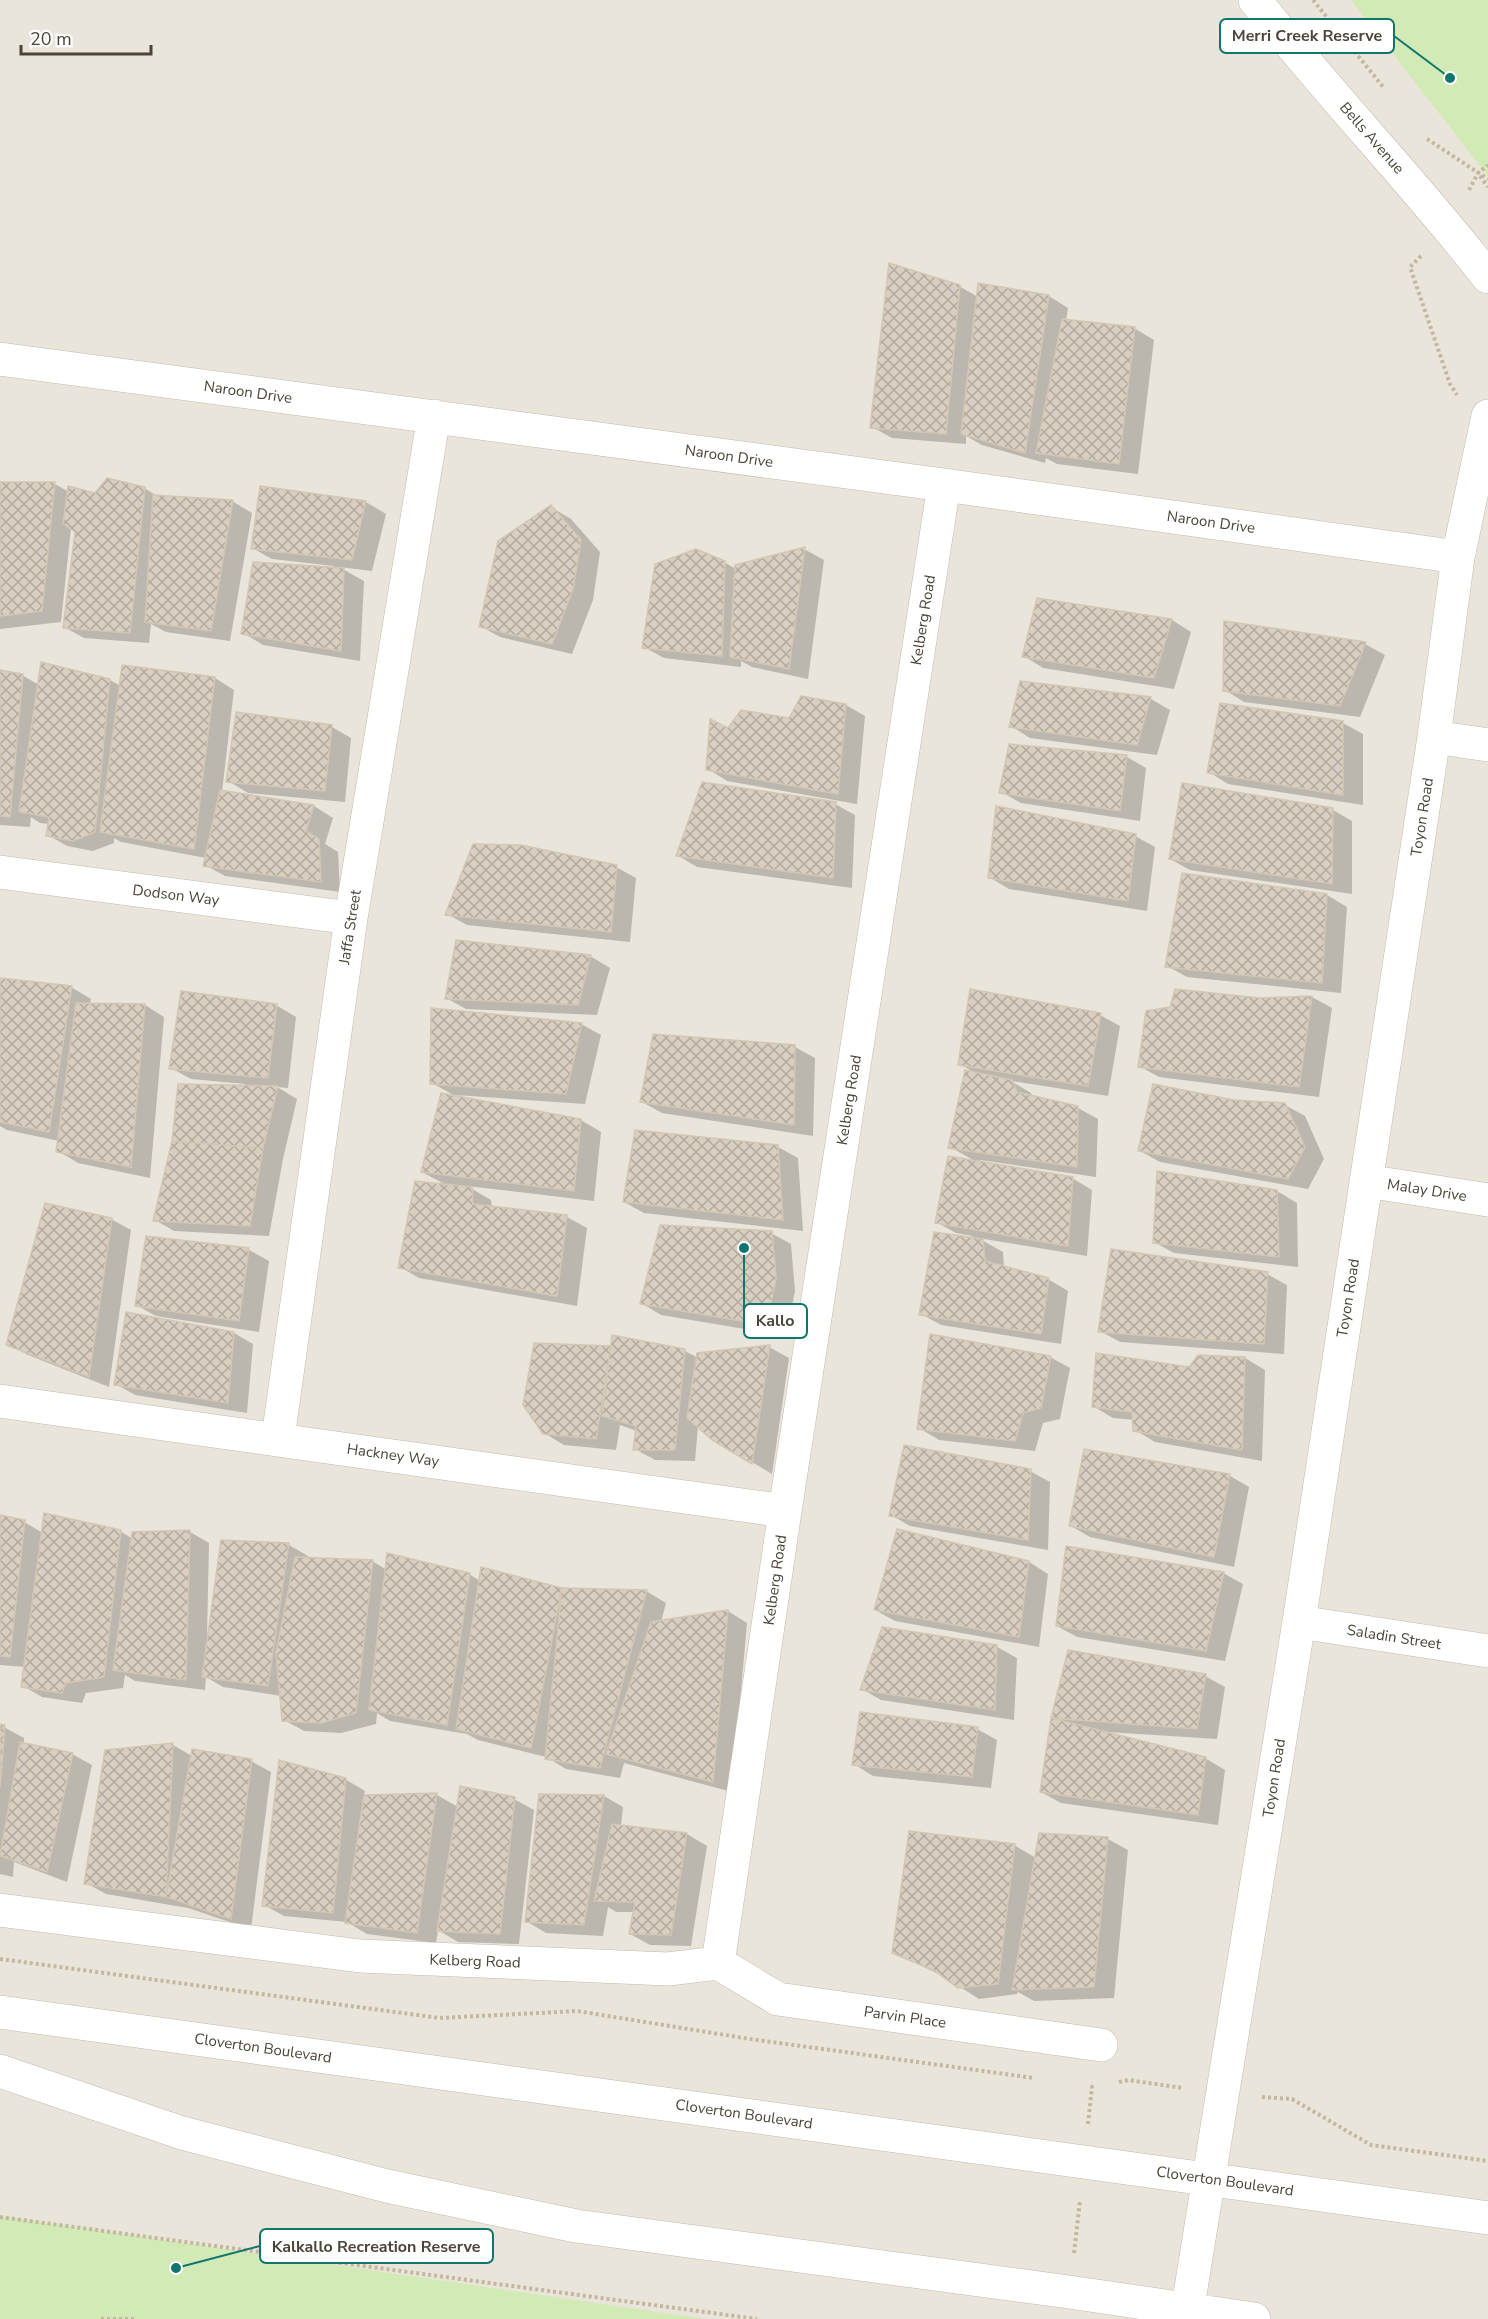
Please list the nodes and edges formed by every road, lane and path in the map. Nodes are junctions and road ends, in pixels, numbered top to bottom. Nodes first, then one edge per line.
1 (1255, 0) edge
2 (1313, 0) edge
3 (1386, 91) dead end
4 (1423, 136) dead end
5 (1478, 173) junction
6 (1488, 179) edge
7 (1488, 187) edge
8 (1449, 227) junction
9 (1488, 277) edge
10 (0, 359) edge
11 (434, 416) junction
12 (1486, 427) edge
13 (944, 485) junction
14 (1458, 557) junction
15 (1434, 737) junction
16 (1488, 745) edge
17 (0, 872) edge
18 (351, 918) junction
19 (1366, 1181) junction
20 (1488, 1200) edge
21 (0, 1401) edge
22 (278, 1438) junction
23 (785, 1511) junction
24 (1299, 1622) junction
25 (1488, 1651) edge
26 (0, 1910) edge
27 (0, 1959) edge
28 (718, 1963) junction
29 (0, 2012) edge
30 (1101, 2045) dead end
31 (0, 2071) edge
32 (1044, 2080) dead end
33 (1110, 2083) dead end
34 (1080, 2085) dead end
35 (1101, 2085) dead end
36 (1092, 2086) junction
37 (1224, 2094) junction
38 (1085, 2161) junction
39 (1488, 2161) edge
40 (1210, 2180) junction
41 (0, 2217) edge
42 (1488, 2218) edge
43 (1069, 2292) junction
44 (1187, 2314) edge
45 (101, 2319) edge
46 (135, 2319) edge
47 (757, 2319) edge
48 (1254, 2319) edge

1 - 8 street, Bells Avenue
2 - 3 path
4 - 5 path
5 - 6 path
5 - 7 path
8 - 9 street, Bells Avenue
8 - 12 path
10 - 11 street, Naroon Drive
11 - 13 street, Naroon Drive
11 - 18 street, Jaffa Street
12 - 14 street, Toyon Road
13 - 14 street, Naroon Drive
13 - 23 street, Kelberg Road
14 - 15 street, Toyon Road
15 - 16 street
15 - 19 street, Toyon Road
17 - 18 street, Dodson Way
18 - 22 street, Jaffa Street
19 - 20 street, Malay Drive
19 - 24 street, Toyon Road
21 - 22 street, Hackney Way
22 - 23 street, Hackney Way
23 - 28 street, Kelberg Road
24 - 25 street, Saladin Street
24 - 37 street, Toyon Road
26 - 28 street, Kelberg Road
27 - 32 path
28 - 30 street, Parvin Place
29 - 38 street, Cloverton Boulevard
31 - 43 street
33 - 37 path
34 - 36 path
35 - 36 path
36 - 38 path
37 - 39 path
37 - 40 street, Toyon Road
38 - 40 street, Cloverton Boulevard
38 - 43 path
40 - 42 street, Cloverton Boulevard
40 - 44 street, Toyon Road
41 - 47 path
43 - 44 street
44 - 48 street
45 - 46 path

